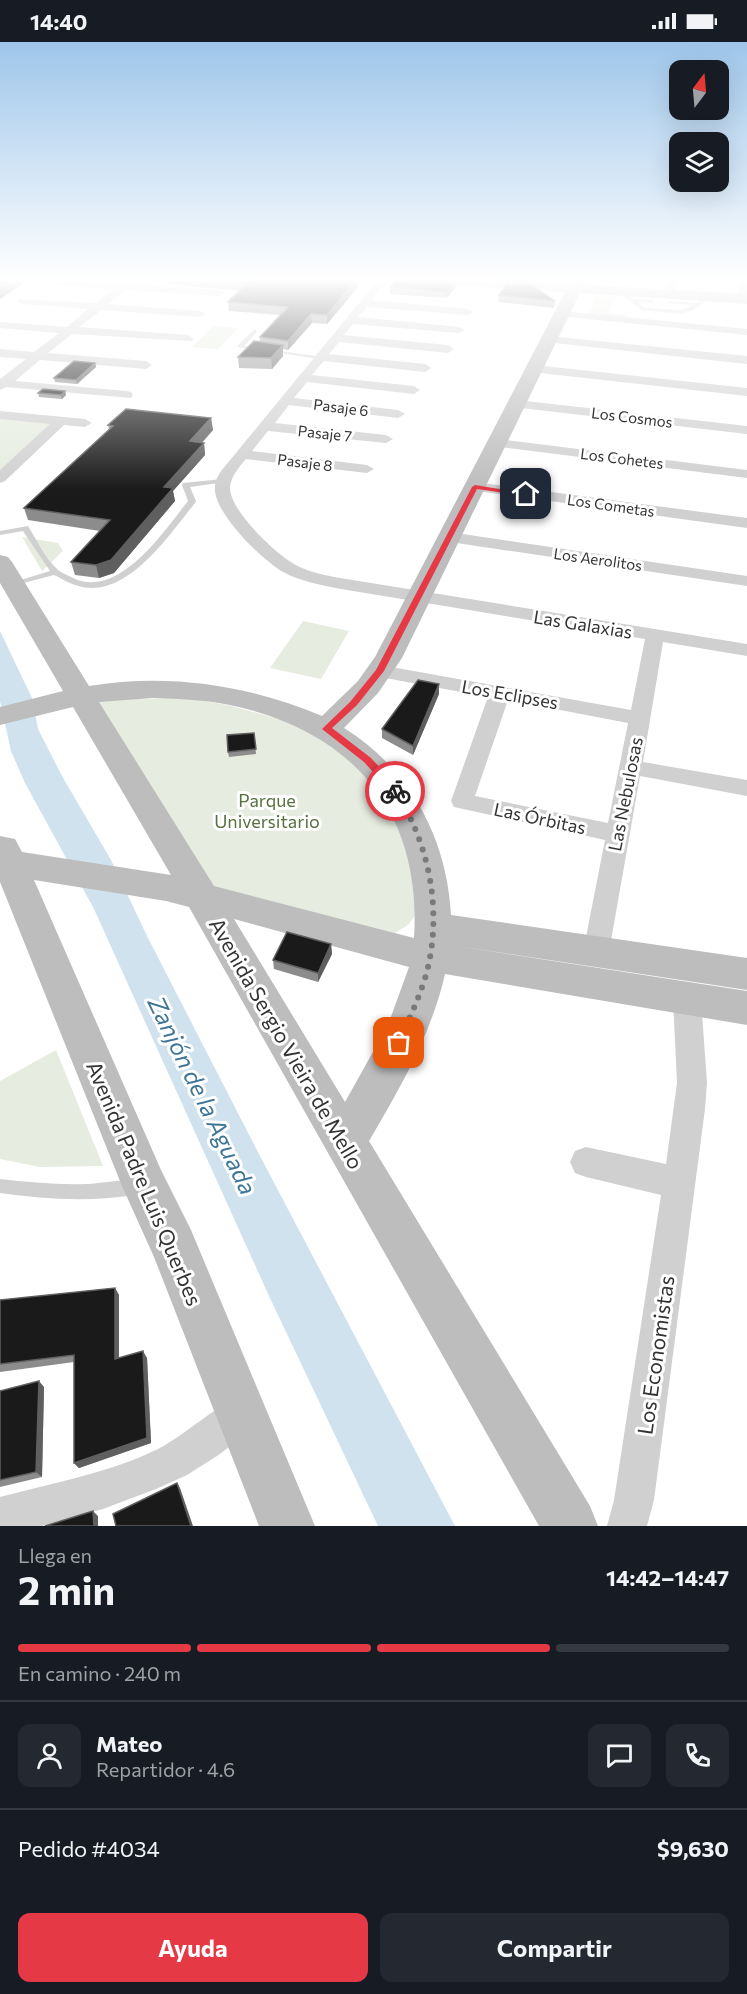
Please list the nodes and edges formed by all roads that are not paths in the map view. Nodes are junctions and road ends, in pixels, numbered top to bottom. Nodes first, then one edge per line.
1 (44, 350) edge
2 (267, 350) edge
3 (325, 350) edge
4 (544, 350) edge
5 (651, 350) edge
6 (0, 353) edge
7 (37, 356) junction
8 (320, 357) junction
9 (747, 360) edge
10 (146, 365) dead end
11 (425, 368) dead end
12 (535, 369) junction
13 (303, 378) junction
14 (1, 384) edge
15 (414, 390) dead end
16 (747, 392) edge
17 (126, 395) dead end
18 (285, 400) junction
19 (517, 404) junction
20 (398, 414) dead end
21 (0, 415) edge
22 (61, 421) junction
23 (85, 423) dead end
24 (264, 426) junction
25 (747, 430) edge
26 (386, 440) dead end
27 (498, 443) junction
28 (242, 454) junction
29 (367, 469) dead end
30 (747, 474) edge
31 (0, 478) edge
32 (223, 481) junction
33 (475, 487) junction
34 (747, 523) edge
35 (0, 533) edge
36 (450, 537) junction
37 (55, 572) junction
38 (6, 573) edge
39 (747, 581) edge
40 (418, 597) junction
41 (655, 636) junction
42 (747, 650) edge
43 (380, 671) junction
44 (500, 693) junction
45 (66, 700) junction
46 (0, 716) edge
47 (640, 718) junction
48 (326, 729) junction
49 (631, 767) junction
50 (747, 788) edge
51 (618, 834) junction
52 (12, 858) edge
53 (183, 891) junction
54 (431, 941) junction
55 (596, 952) junction
56 (747, 974) edge
57 (687, 999) junction
58 (747, 1008) edge
59 (344, 1142) junction
60 (586, 1162) dead end
61 (678, 1183) junction
62 (0, 1186) edge
63 (146, 1186) junction
64 (243, 1414) junction
65 (0, 1517) edge
66 (287, 1526) edge
67 (570, 1526) edge
68 (627, 1526) edge

1 - 7 street
2 - 8 lane
3 - 8 street
4 - 12 main road
5 - 9 street
6 - 7 street
7 - 10 street
7 - 14 street
8 - 11 street
8 - 13 street
12 - 16 street
12 - 19 main road
13 - 15 street
13 - 18 street
14 - 17 street
18 - 20 street, Pasaje 6
18 - 24 street
19 - 25 street, Los Cosmos
19 - 27 main road
21 - 22 street
22 - 23 street
22 - 31 street
24 - 26 street, Pasaje 7
24 - 28 street
27 - 30 street, Los Cohetes
27 - 33 main road
28 - 29 street, Pasaje 8
28 - 32 street
32 - 37 lane
32 - 40 street, Las Galaxias
33 - 34 street, Los Cometas
33 - 36 main road
35 - 37 lane
36 - 39 street, Los Aerolitos
36 - 40 main road
37 - 38 lane
38 - 45 main road, Avenida Sergio Vieira de Mello
40 - 41 street, Las Galaxias
40 - 43 main road
41 - 42 street, Las Galaxias
41 - 47 street, Las Nebulosas
43 - 44 street, Los Eclipses
43 - 48 main road
44 - 47 street, Los Eclipses
44 - 51 street, Las Órbitas
45 - 46 main road
45 - 48 main road
45 - 53 main road, Avenida Sergio Vieira de Mello
47 - 49 street, Las Nebulosas
48 - 54 main road
49 - 50 street
49 - 51 street, Las Nebulosas
51 - 55 street, Las Nebulosas
52 - 53 main road
52 - 63 main road, Avenida Padre Luis Querbes
53 - 54 main road
53 - 59 main road, Avenida Sergio Vieira de Mello
54 - 55 main road
54 - 57 main road
54 - 59 main road
55 - 56 main road
57 - 58 main road
57 - 61 street, Los Economistas
59 - 67 main road, Avenida Sergio Vieira de Mello
60 - 61 street
61 - 68 street, Los Economistas
62 - 63 lane
63 - 64 main road, Avenida Padre Luis Querbes
64 - 65 street
64 - 66 main road, Avenida Padre Luis Querbes

